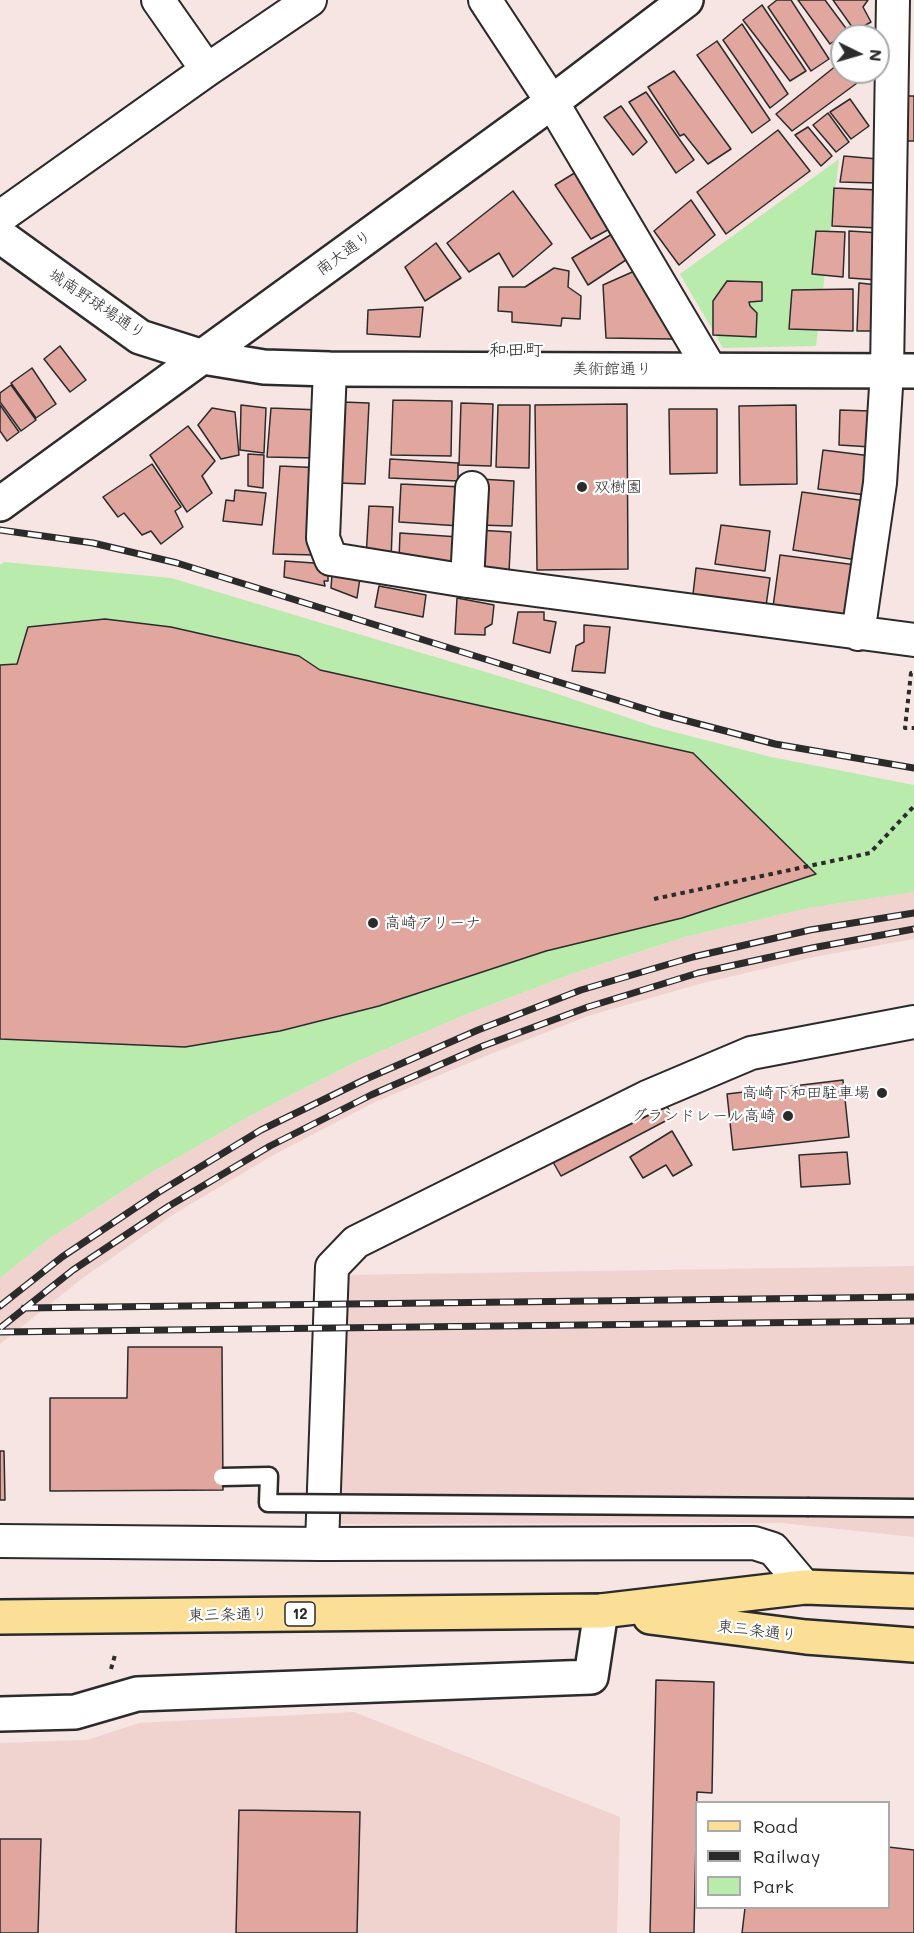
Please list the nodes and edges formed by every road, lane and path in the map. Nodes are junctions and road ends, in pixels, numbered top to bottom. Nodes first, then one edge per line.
1 (158, 0) edge
2 (310, 0) edge
3 (485, 0) edge
4 (686, 0) edge
5 (893, 0) edge
6 (207, 70) junction
7 (552, 102) junction
8 (0, 217) edge
9 (0, 236) edge
10 (202, 357) junction
11 (330, 369) junction
12 (710, 369) junction
13 (900, 371) edge
14 (472, 488) dead end
15 (0, 504) edge
16 (466, 581) junction
17 (858, 634) junction
18 (914, 640) edge
19 (911, 673) dead end
20 (914, 728) edge
21 (914, 806) edge
22 (654, 899) dead end
23 (914, 1022) edge
24 (222, 1478) dead end
25 (914, 1508) edge
26 (0, 1541) edge
27 (322, 1544) junction
28 (805, 1587) junction
29 (914, 1591) edge
30 (601, 1611) junction
31 (0, 1617) edge
32 (914, 1645) edge
33 (115, 1655) dead end
34 (108, 1678) dead end
35 (0, 1714) edge

1 - 6 street
2 - 6 street
3 - 7 street
4 - 7 street, 南大通り
5 - 13 street
6 - 8 street
7 - 10 street, 南大通り
7 - 12 street
9 - 10 street, 城南野球場通り
10 - 11 street, 美術館通り
10 - 15 street, 南大通り
11 - 12 street, 美術館通り
11 - 16 street
12 - 13 street, 美術館通り
13 - 17 street
14 - 16 street
16 - 17 street
17 - 18 street
19 - 20 path
21 - 22 path
23 - 27 street
24 - 25 lane, bridge
26 - 27 street
27 - 28 street
28 - 29 main road, 東三条通り / 12
28 - 30 main road, 東三条通り / 12
30 - 31 main road, 東三条通り / 12
30 - 32 main road, 東三条通り / 12
30 - 35 street
33 - 34 path

